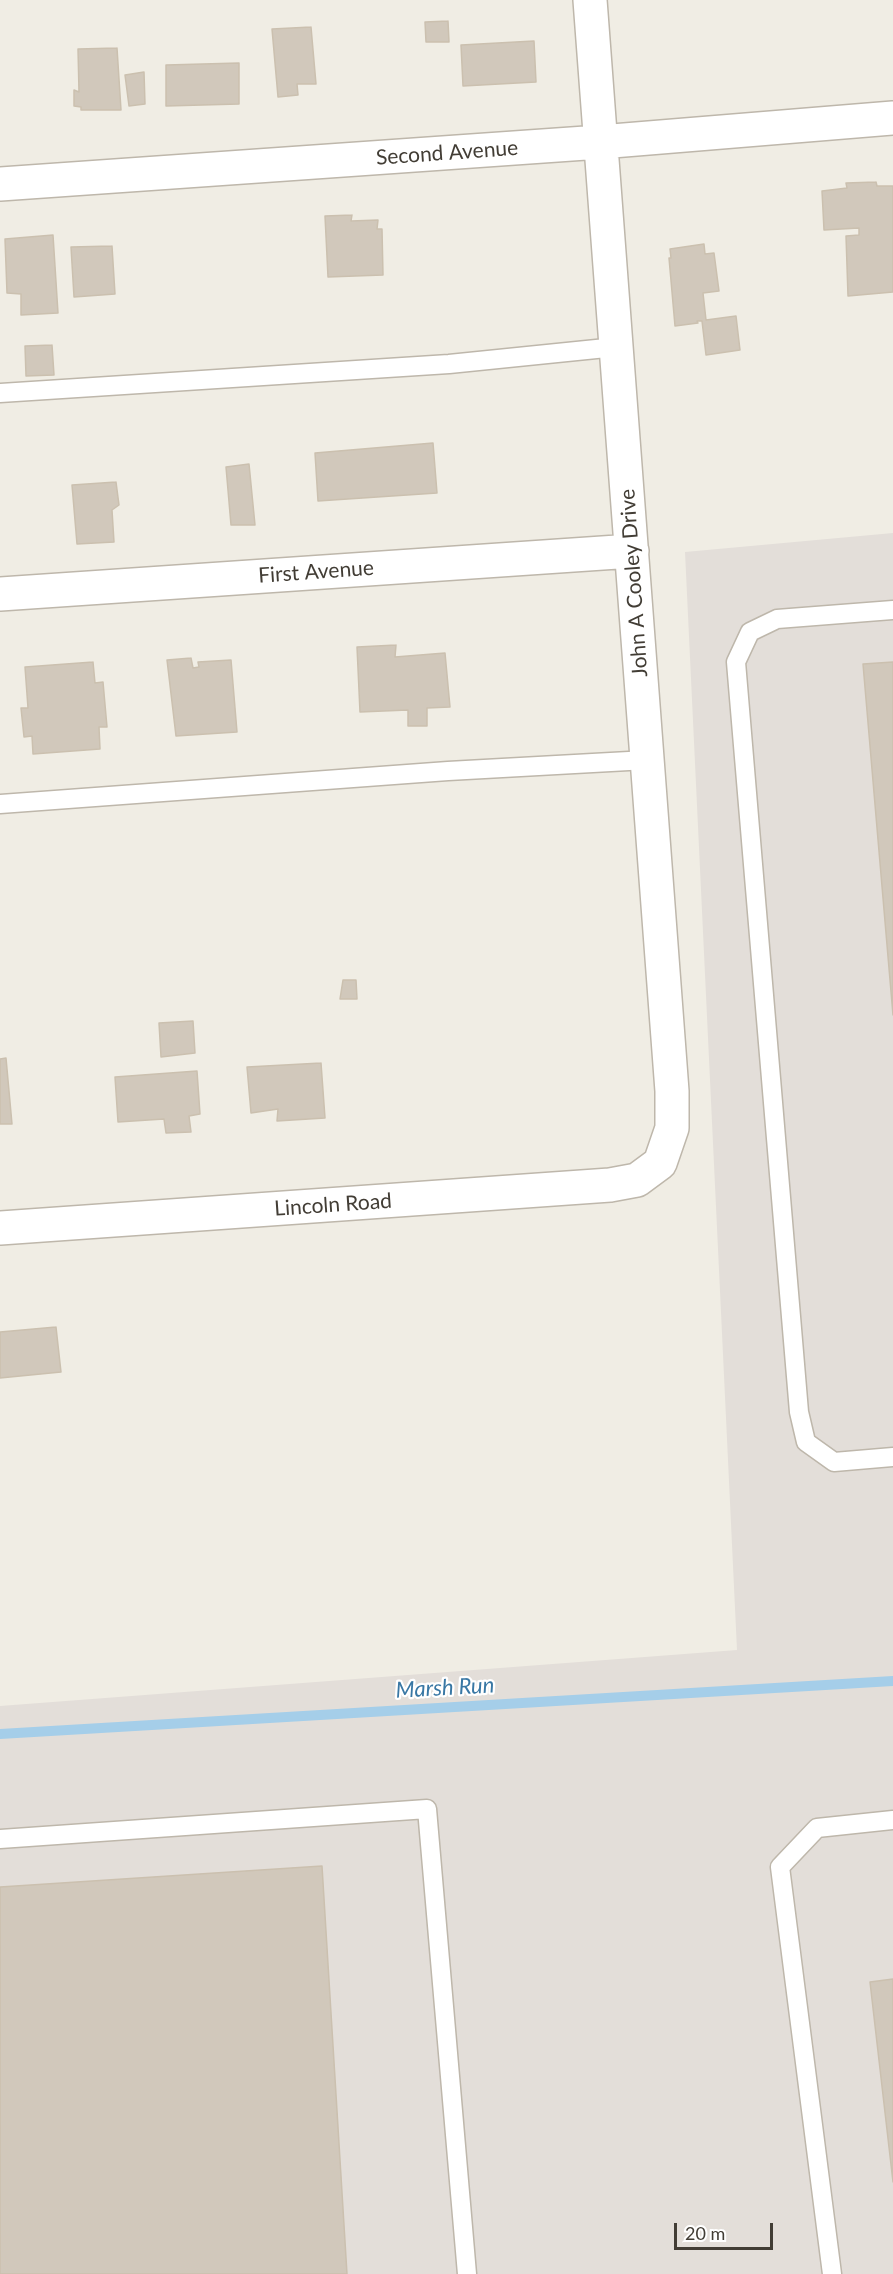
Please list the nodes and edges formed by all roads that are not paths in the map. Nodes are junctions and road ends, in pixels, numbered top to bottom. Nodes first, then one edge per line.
1 (590, 0) edge
2 (893, 118) edge
3 (600, 142) junction
4 (0, 184) edge
5 (616, 347) junction
6 (0, 393) edge
7 (632, 551) junction
8 (0, 594) edge
9 (893, 610) edge
10 (647, 759) junction
11 (0, 804) edge
12 (660, 1163) joint
13 (0, 1228) edge
14 (893, 1457) edge
15 (893, 1820) edge
16 (0, 1839) edge
17 (467, 2274) edge
18 (832, 2274) edge

1 - 3 street, John A Cooley Drive
2 - 3 street, Second Avenue
3 - 4 street, Second Avenue
3 - 5 street, John A Cooley Drive
5 - 6 lane
5 - 7 street, John A Cooley Drive
7 - 8 street, First Avenue
7 - 10 street, John A Cooley Drive
9 - 14 lane
10 - 11 lane
10 - 12 street, John A Cooley Drive
12 - 13 street, Lincoln Road
15 - 18 lane
16 - 17 lane

